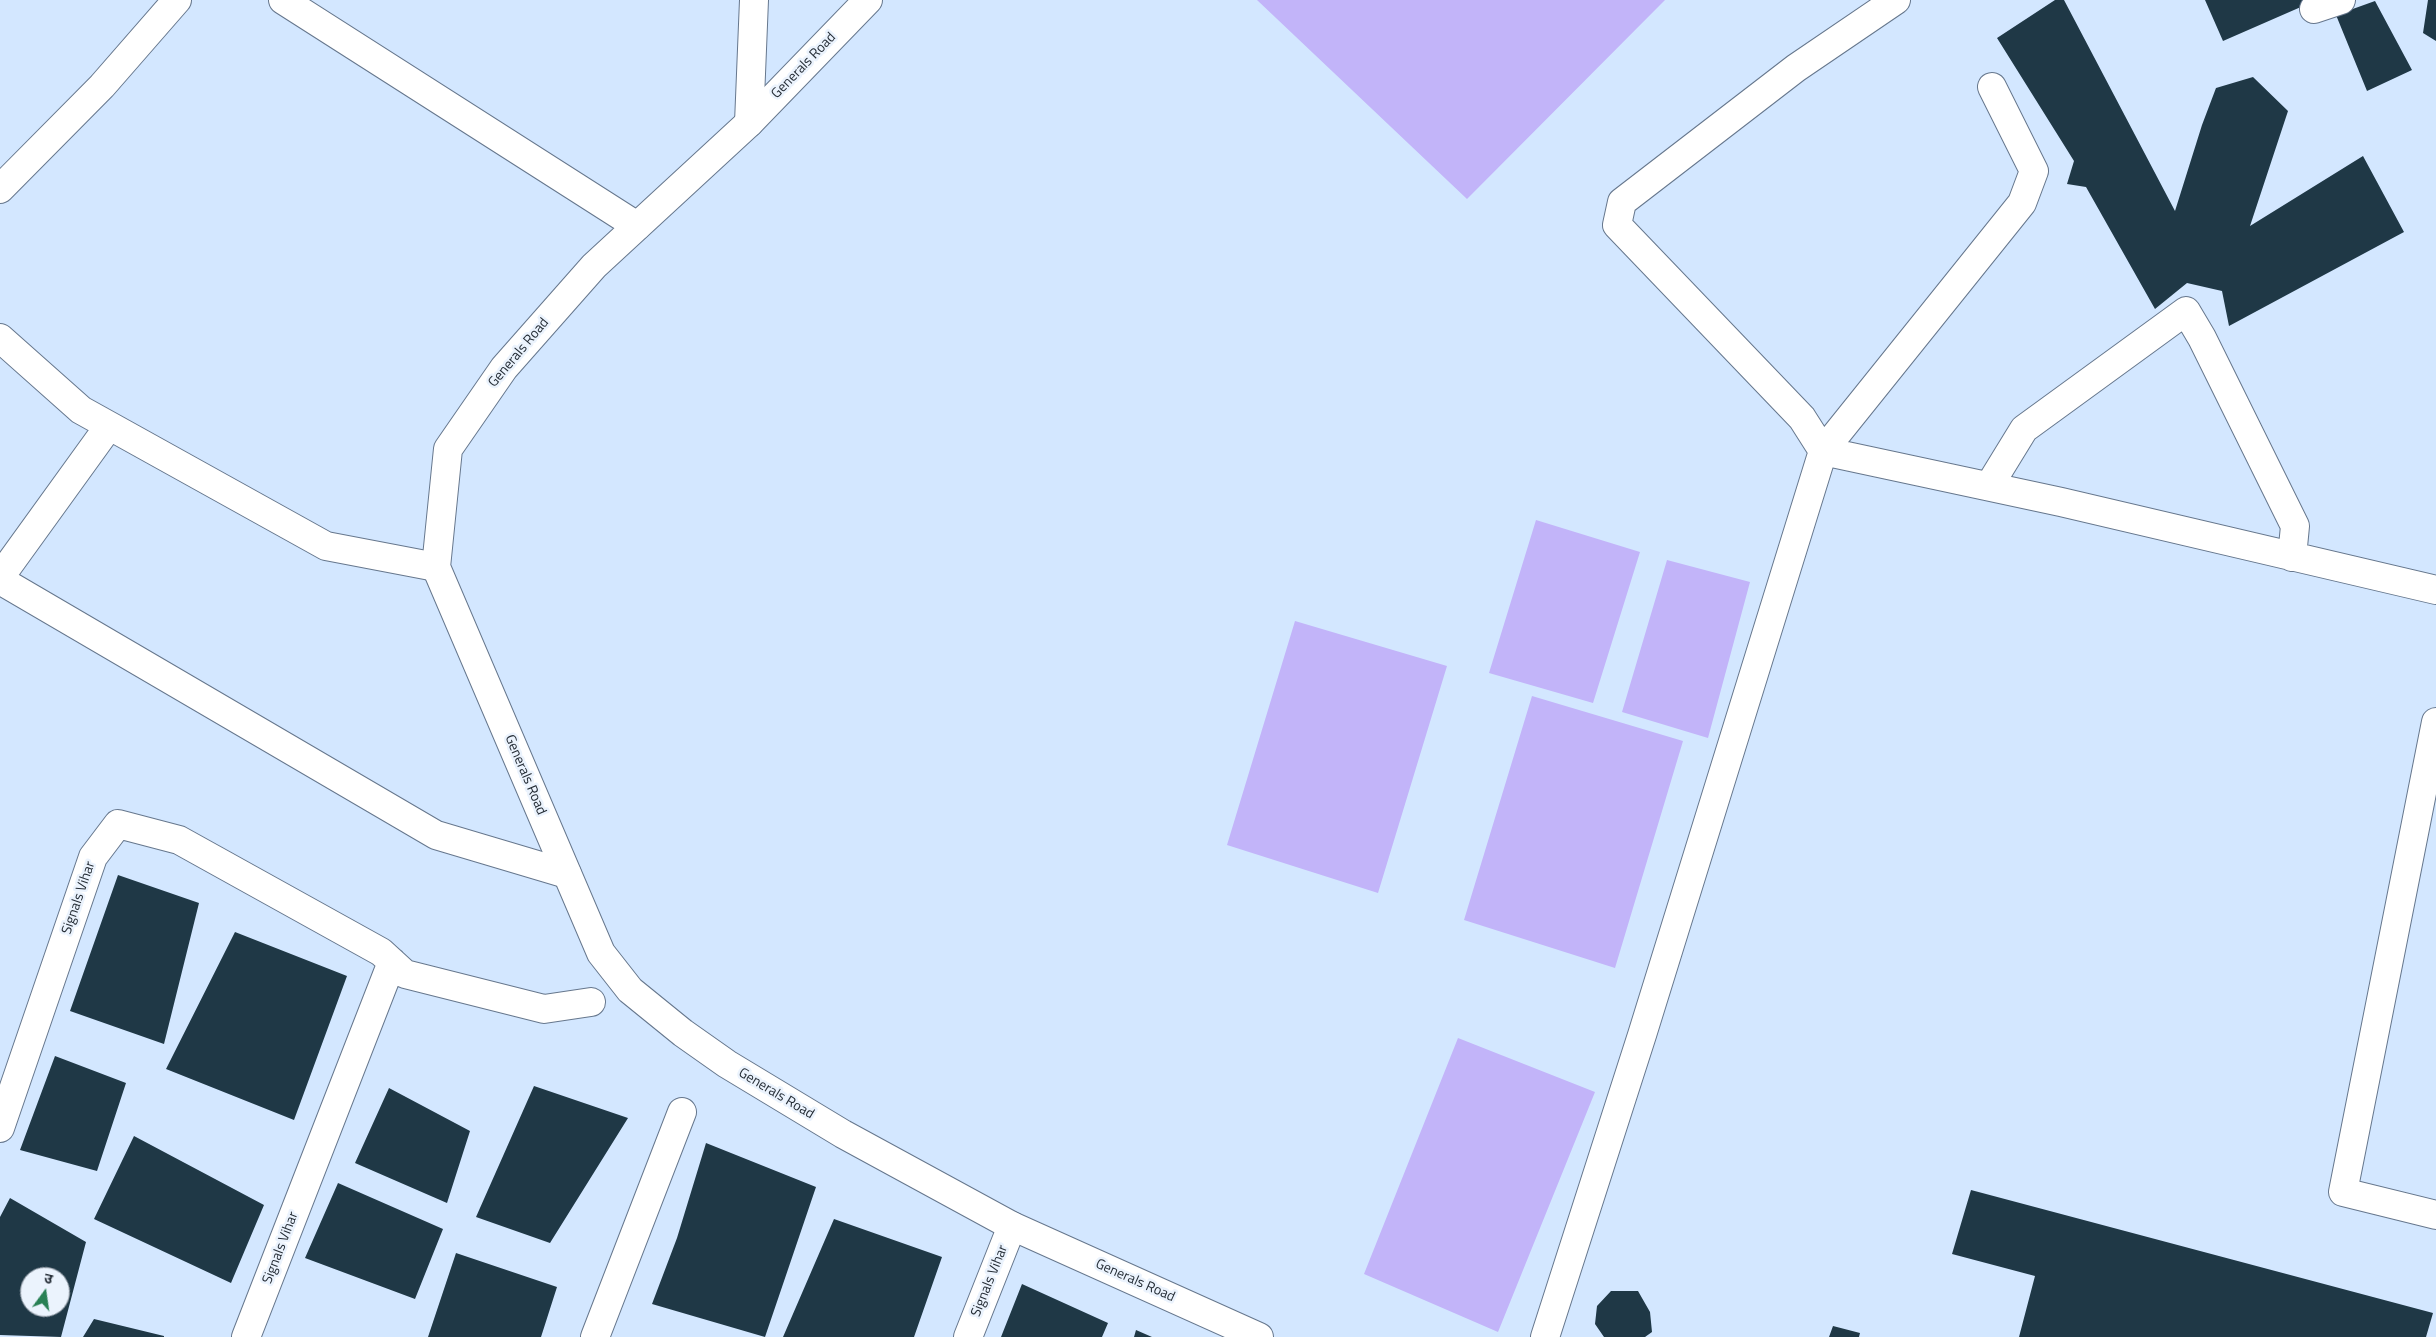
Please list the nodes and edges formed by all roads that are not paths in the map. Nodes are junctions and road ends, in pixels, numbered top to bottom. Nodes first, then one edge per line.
1 (177, 0) edge
2 (283, 0) edge
3 (754, 0) edge
4 (868, 0) edge
5 (1896, 0) edge
6 (2341, 0) edge
7 (2314, 9) dead end
8 (1992, 87) dead end
9 (749, 123) junction
10 (0, 189) edge
11 (637, 226) junction
12 (0, 338) edge
13 (109, 426) junction
14 (1823, 451) junction
15 (1989, 486) junction
16 (2292, 557) junction
17 (436, 567) junction
18 (0, 578) edge
19 (2436, 590) edge
20 (2436, 722) edge
21 (567, 874) junction
22 (392, 962) junction
23 (590, 1002) dead end
24 (682, 1112) dead end
25 (0, 1128) edge
26 (2436, 1215) edge
27 (1012, 1226) junction
28 (246, 1337) edge
29 (595, 1337) edge
30 (968, 1337) edge
31 (1259, 1337) edge
32 (1545, 1337) edge

1 - 10 street
2 - 11 street
3 - 9 street
4 - 9 street, Generals Road
5 - 14 street
6 - 7 street
8 - 14 street
9 - 11 street, Generals Road
11 - 17 street, Generals Road
12 - 13 street
13 - 17 street
13 - 18 street
14 - 15 street
14 - 32 street
15 - 16 street
15 - 16 street
16 - 19 street
17 - 21 street, Generals Road
18 - 21 street
20 - 26 street
21 - 27 street, Generals Road
22 - 23 street, Signals Vihar
22 - 25 street, Signals Vihar
22 - 28 street, Signals Vihar
24 - 29 street
27 - 30 street, Signals Vihar
27 - 31 street, Generals Road

